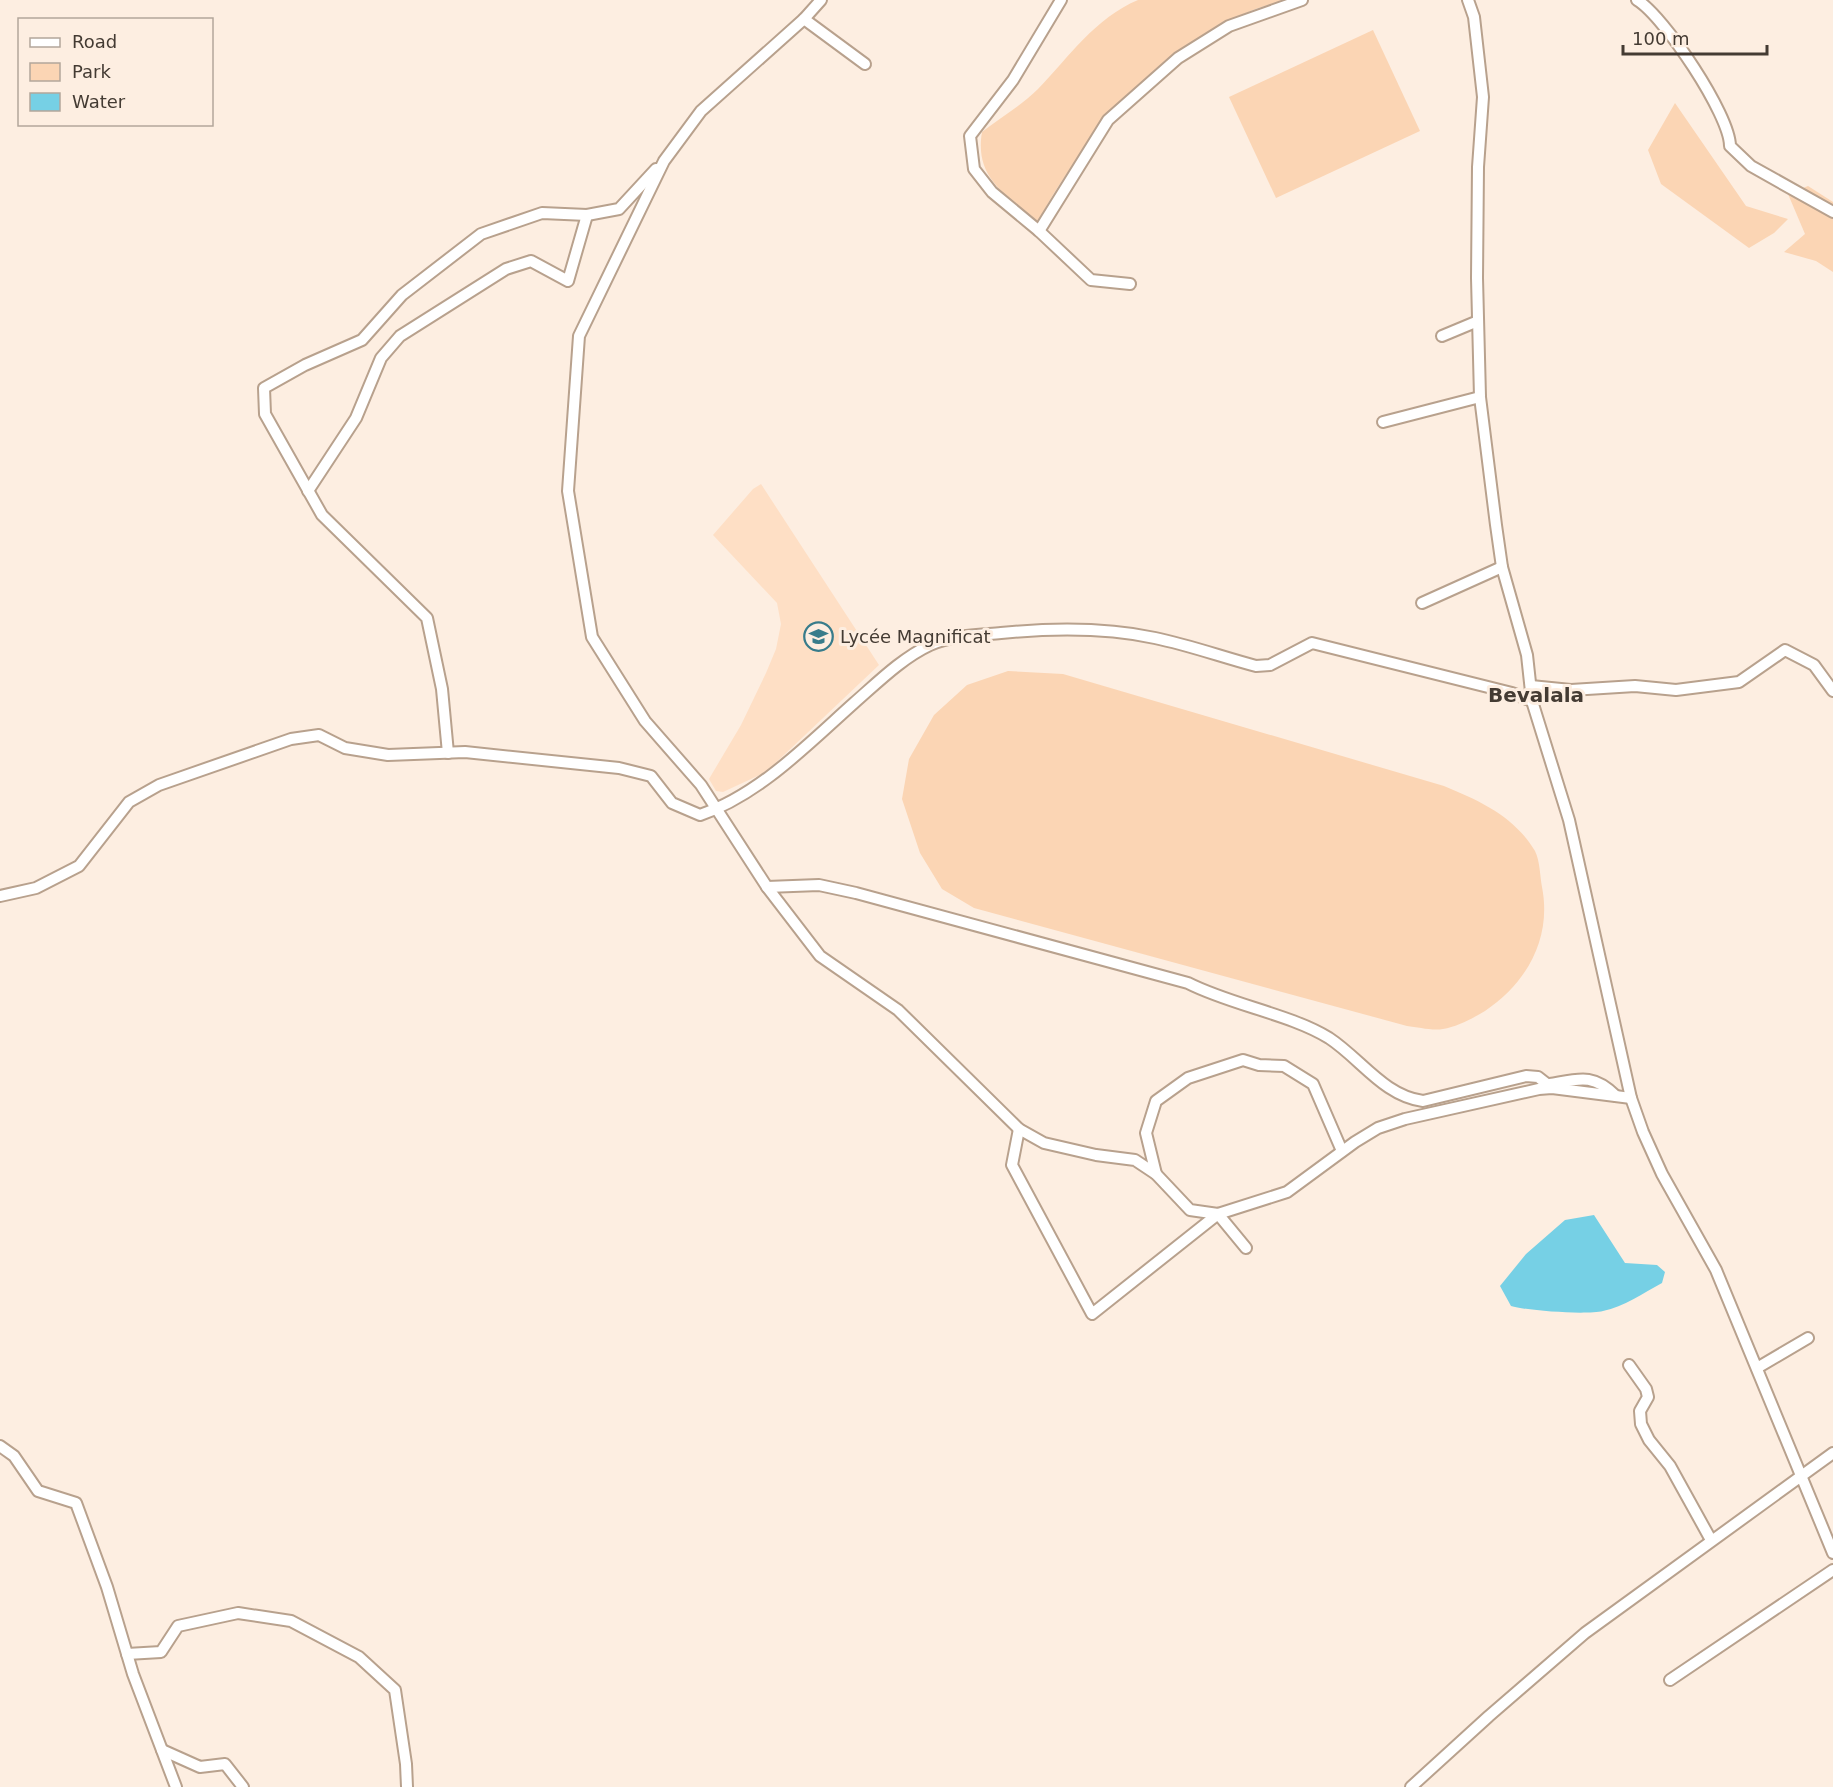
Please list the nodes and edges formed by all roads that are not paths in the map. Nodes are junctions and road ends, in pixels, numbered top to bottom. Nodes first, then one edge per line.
1 (821, 0) edge
2 (1060, 0) edge
3 (1302, 0) edge
4 (1468, 0) edge
5 (1637, 0) edge
6 (804, 19) junction
7 (865, 64) dead end
8 (664, 160) junction
9 (1833, 212) edge
10 (587, 215) junction
11 (1040, 231) junction
12 (1130, 284) dead end
13 (1478, 321) junction
14 (1442, 336) dead end
15 (1480, 397) junction
16 (1383, 422) dead end
17 (308, 491) junction
18 (1502, 567) junction
19 (1422, 603) dead end
20 (1531, 686) junction
21 (1833, 691) edge
22 (1532, 701) junction
23 (448, 753) junction
24 (715, 810) junction
25 (767, 887) junction
26 (0, 896) edge
27 (1546, 1087) junction
28 (1631, 1098) junction
29 (1019, 1129) junction
30 (1342, 1151) junction
31 (1156, 1174) junction
32 (1218, 1214) junction
33 (1246, 1248) dead end
34 (1808, 1338) dead end
35 (1629, 1365) dead end
36 (1757, 1368) junction
37 (0, 1446) edge
38 (1833, 1453) edge
39 (1801, 1475) junction
40 (1711, 1540) junction
41 (1833, 1553) edge
42 (1833, 1570) edge
43 (127, 1654) junction
44 (1670, 1680) dead end
45 (162, 1750) junction
46 (176, 1787) edge
47 (243, 1787) edge
48 (407, 1787) edge
49 (1411, 1787) edge

1 - 6 street
2 - 11 street
3 - 11 street
4 - 13 street
5 - 9 street
6 - 7 street
6 - 8 street
8 - 10 street
8 - 24 street
10 - 17 street
10 - 17 street
11 - 12 street
13 - 14 street
13 - 15 street
15 - 16 street
15 - 18 street
17 - 23 street
18 - 19 street
18 - 20 street
20 - 21 street
20 - 22 street
22 - 24 street
22 - 28 street
23 - 24 street
23 - 26 street
24 - 25 street
25 - 27 street
25 - 29 street
27 - 28 street
27 - 30 street
28 - 36 street
29 - 31 street
29 - 32 street
30 - 31 street
30 - 32 street
31 - 32 street
32 - 33 street
34 - 36 street
35 - 40 street
36 - 39 street
37 - 43 street
38 - 39 street
39 - 40 street
39 - 41 street
40 - 49 street
42 - 44 street
43 - 45 street
43 - 48 street
45 - 46 street
45 - 47 street

